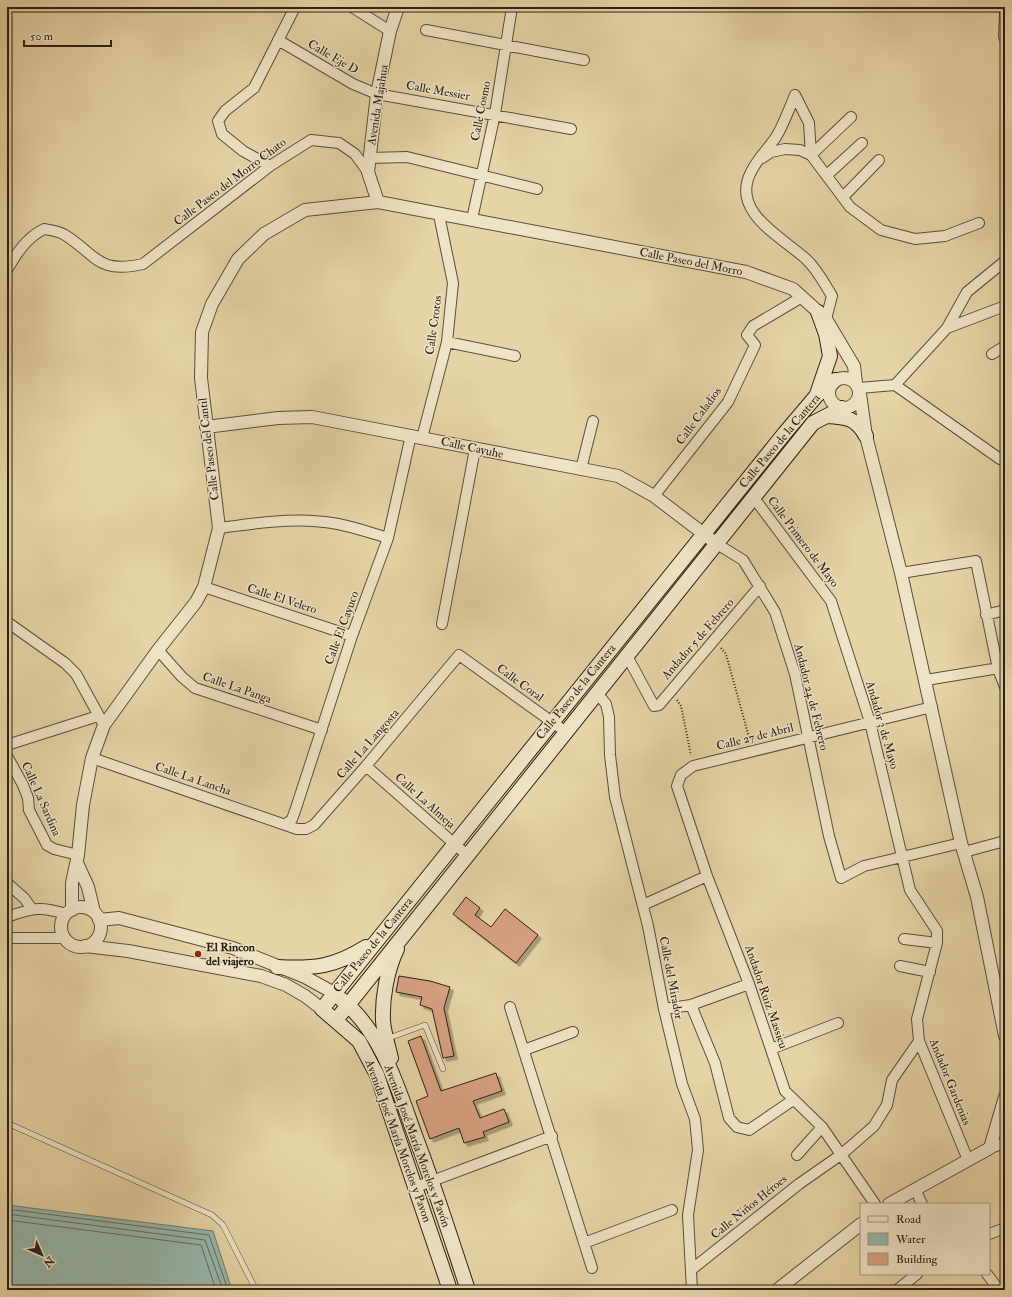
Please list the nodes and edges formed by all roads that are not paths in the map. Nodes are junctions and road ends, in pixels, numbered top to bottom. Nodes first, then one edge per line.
1 (295, 7) edge
2 (352, 7) edge
3 (398, 7) edge
4 (512, 7) edge
5 (1005, 13) edge
6 (426, 30) dead end
7 (390, 31) junction
8 (1004, 37) edge
9 (278, 40) junction
10 (506, 45) junction
11 (584, 60) dead end
12 (378, 94) junction
13 (495, 114) junction
14 (851, 117) dead end
15 (572, 129) dead end
16 (862, 143) dead end
17 (811, 155) junction
18 (370, 158) junction
19 (759, 160) junction
20 (879, 160) dead end
21 (270, 166) junction
22 (368, 172) junction
23 (482, 175) junction
24 (827, 175) junction
25 (537, 190) dead end
26 (843, 197) junction
27 (378, 202) junction
28 (440, 215) junction
29 (472, 220) junction
30 (979, 223) dead end
31 (1005, 261) edge
32 (7, 270) edge
33 (802, 297) junction
34 (1005, 306) edge
35 (822, 318) junction
36 (947, 328) junction
37 (447, 342) junction
38 (1005, 346) edge
39 (992, 354) dead end
40 (516, 356) dead end
41 (835, 380) junction
42 (895, 385) junction
43 (858, 389) junction
44 (817, 395) junction
45 (842, 408) junction
46 (827, 416) junction
47 (593, 421) dead end
48 (206, 427) junction
49 (417, 436) junction
50 (866, 436) junction
51 (475, 449) junction
52 (1005, 460) edge
53 (581, 469) junction
54 (654, 496) junction
55 (754, 498) junction
56 (219, 528) junction
57 (702, 534) junction
58 (388, 538) junction
59 (717, 544) junction
60 (901, 573) junction
61 (760, 586) junction
62 (204, 587) junction
63 (832, 601) joint
64 (1005, 610) edge
65 (986, 615) junction
66 (7, 622) edge
67 (442, 624) dead end
68 (352, 636) junction
69 (158, 650) junction
70 (459, 655) joint
71 (627, 656) junction
72 (1002, 668) edge
73 (926, 680) junction
74 (1005, 687) edge
75 (597, 693) junction
76 (932, 706) junction
77 (101, 721) junction
78 (552, 721) junction
79 (870, 722) junction
80 (322, 730) junction
81 (566, 732) junction
82 (808, 737) junction
83 (7, 745) edge
84 (7, 756) edge
85 (92, 758) junction
86 (366, 766) junction
87 (681, 775) joint
88 (286, 824) junction
89 (1005, 841) edge
90 (454, 844) junction
91 (962, 848) junction
92 (467, 855) junction
93 (903, 857) junction
94 (77, 859) junction
95 (707, 876) junction
96 (7, 883) edge
97 (643, 905) junction
98 (32, 908) junction
99 (69, 912) junction
100 (96, 916) junction
101 (7, 917) edge
102 (410, 926) junction
103 (7, 938) edge
104 (64, 938) junction
105 (904, 939) dead end
106 (375, 941) junction
107 (937, 943) junction
108 (85, 946) junction
109 (900, 966) dead end
110 (277, 967) junction
111 (930, 972) junction
112 (749, 984) junction
113 (334, 993) junction
114 (348, 1005) junction
115 (691, 1005) junction
116 (510, 1007) dead end
117 (322, 1009) junction
118 (664, 1009) junction
119 (336, 1020) junction
120 (838, 1023) dead end
121 (573, 1032) dead end
122 (1005, 1036) edge
123 (382, 1041) junction
124 (919, 1041) junction
125 (770, 1049) junction
126 (524, 1050) junction
127 (367, 1054) junction
128 (443, 1069) dead end
129 (1005, 1097) edge
130 (793, 1100) junction
131 (7, 1123) edge
132 (822, 1127) junction
133 (552, 1136) junction
134 (1005, 1143) edge
135 (990, 1148) junction
136 (842, 1154) junction
137 (798, 1155) dead end
138 (968, 1160) junction
139 (432, 1182) junction
140 (416, 1187) junction
141 (915, 1189) junction
142 (874, 1203) edge
143 (891, 1203) edge
144 (922, 1203) edge
145 (672, 1210) dead end
146 (860, 1225) edge
147 (1005, 1228) edge
148 (990, 1234) edge
149 (584, 1242) junction
150 (592, 1268) dead end
151 (691, 1270) junction
152 (916, 1275) edge
153 (988, 1275) edge
154 (256, 1290) edge
155 (450, 1290) edge
156 (468, 1290) edge
157 (692, 1290) edge
158 (776, 1290) edge
159 (897, 1290) edge
160 (999, 1290) edge

1 - 9 street
2 - 7 street
3 - 7 street, Avenida Majahua
4 - 10 street, Calle Cosmo
5 - 8 street
6 - 10 street
7 - 12 street, Avenida Majahua
9 - 12 street, Calle Eje D
9 - 21 street
10 - 11 street
10 - 13 street, Calle Cosmo
12 - 13 street, Calle Messier
12 - 18 street, Avenida Majahua
13 - 15 street, Calle Messier
13 - 23 street, Calle Cosmo
14 - 17 street
16 - 24 street
17 - 19 street
17 - 19 street
17 - 24 street
18 - 22 street, Avenida Majahua
18 - 23 street
19 - 35 street
20 - 26 street
21 - 22 street, Calle Paseo del Morro Chato
21 - 32 street, Calle Paseo del Morro Chato
22 - 27 street, Avenida Majahua
23 - 25 street
23 - 29 street, Calle Cosmo
24 - 26 street
26 - 30 street
27 - 28 street, Calle Paseo del Cantil
27 - 48 street, Calle Paseo del Cantil
28 - 29 street, Calle Paseo del Cantil
28 - 37 street, Calle Crotos
29 - 33 street, Calle Paseo del Morro
31 - 36 street
33 - 35 street, Calle Paseo del Morro
33 - 54 street, Calle Caladios
34 - 36 street
35 - 43 street, Calle Paseo del Morro
35 - 44 main road
36 - 42 street
37 - 40 street
37 - 49 street, Calle Crotos
38 - 39 street
41 - 43 street
41 - 44 main road, Calle Paseo de la Cantera
41 - 45 street
42 - 43 street
42 - 52 street
43 - 45 street
43 - 50 street, Calle Paseo del Morro
44 - 57 main road, Calle Paseo de la Cantera
45 - 46 main road, Calle Paseo de la Cantera
46 - 50 main road
46 - 55 main road, Calle Paseo de la Cantera
47 - 53 street
48 - 49 street, Calle Cayuhe
48 - 56 street, Calle Paseo del Cantil
49 - 51 street, Calle Cayuhe
49 - 58 street, Calle El Cayuco
50 - 60 street, Calle Paseo del Morro
51 - 53 street, Calle Cayuhe
51 - 67 street
53 - 54 street, Calle Cayuhe
54 - 57 street, Calle Cayuhe
55 - 59 main road, Calle Paseo de la Cantera
55 - 63 street, Calle Primero de Mayo
56 - 58 street
56 - 62 street, Calle Paseo del Cantil
57 - 59 street, Calle Cayuhe
57 - 78 main road, Calle Paseo de la Cantera
58 - 68 street, Calle El Cayuco
59 - 61 street, Andador 24 de Febrero
59 - 71 main road, Calle Paseo de la Cantera
60 - 65 street
60 - 73 street, Calle Paseo del Morro
61 - 71 street, Andador 5 de Febrero
61 - 82 street, Andador 24 de Febrero
62 - 68 street, Calle El Velero
62 - 69 street, Calle Paseo del Cantil
63 - 79 street, Andador 3 de Mayo
64 - 65 street
65 - 72 street
66 - 77 street
68 - 80 street, Calle El Cayuco
69 - 77 street, Calle Paseo del Cantil
69 - 80 street, Calle La Panga
70 - 78 street, Calle Coral
70 - 86 street, Calle La Langosta
71 - 75 main road, Calle Paseo de la Cantera
72 - 73 street
72 - 74 street
73 - 76 street, Calle Paseo del Morro
75 - 81 main road, Calle Paseo de la Cantera
75 - 97 street, Calle del Mirador
76 - 79 street, Calle 27 de Abril
76 - 91 street, Calle Paseo del Morro
77 - 83 street
77 - 85 street, Calle Paseo del Cantil
78 - 81 street, Calle Coral
78 - 90 main road, Calle Paseo de la Cantera
79 - 82 street, Calle 27 de Abril
79 - 93 street, Andador 3 de Mayo
80 - 88 street, Calle El Cayuco
81 - 92 main road, Calle Paseo de la Cantera
82 - 87 street, Calle 27 de Abril
82 - 93 street, Andador 24 de Febrero
84 - 94 street, Calle La Sardina
85 - 88 street, Calle La Lancha
85 - 94 street, Calle Paseo del Cantil
86 - 88 street, Calle La Langosta
86 - 90 street, Calle La Almeja
87 - 95 street, Andador Ruiz Massieu
89 - 91 street
90 - 92 street, Calle La Almeja
90 - 106 main road, Calle Paseo de la Cantera
91 - 93 street
91 - 122 street, Calle Paseo del Morro
92 - 102 main road, Calle Paseo de la Cantera
93 - 107 street, Andador 3 de Mayo
94 - 99 street, Calle Paseo del Cantil
94 - 100 street
95 - 97 street
95 - 112 street, Andador Ruiz Massieu
96 - 98 street
97 - 118 street, Calle del Mirador
98 - 99 street
98 - 101 street
99 - 100 street
99 - 104 street
100 - 108 street
100 - 110 street
102 - 114 main road, Calle Paseo de la Cantera
102 - 123 main road, Avenida José María Morelos y Pavón
103 - 104 street
104 - 108 street
105 - 107 street
106 - 110 main road
106 - 113 main road, Calle Paseo de la Cantera
107 - 111 street, Andador Gardenias
108 - 117 street
109 - 111 street
110 - 113 street
111 - 124 street, Andador Gardenias
112 - 115 street
112 - 125 street, Andador Ruiz Massieu
113 - 114 main road
113 - 117 main road, Calle Paseo de la Cantera
114 - 119 main road, Calle Paseo de la Cantera
114 - 123 main road
115 - 118 street
115 - 130 street
116 - 126 street
117 - 119 main road, Avenida José María Morelos y Pavon
118 - 151 street, Calle del Mirador
119 - 127 main road, Avenida José María Morelos y Pavon
120 - 125 street
121 - 126 street
123 - 127 lane
123 - 128 lane
123 - 139 main road, Avenida José María Morelos y Pavón
124 - 136 street, Calle Niños Héroes
124 - 138 street, Andador Gardenias
125 - 130 street, Andador Ruiz Massieu
126 - 133 street
127 - 140 main road, Avenida José María Morelos y Pavon
129 - 135 street
130 - 132 street, Andador Ruiz Massieu
131 - 154 lane
132 - 136 street, Andador Ruiz Massieu
132 - 137 street
133 - 139 street
133 - 149 street
134 - 135 street
135 - 138 street
136 - 142 street, Andador Ruiz Massieu
136 - 151 street, Calle Niños Héroes
138 - 141 street
139 - 140 street
139 - 156 main road, Avenida José María Morelos y Pavón
140 - 155 main road, Avenida José María Morelos y Pavon
141 - 143 street
141 - 144 street
145 - 149 street
146 - 158 street
147 - 148 street
149 - 150 street
151 - 157 street
152 - 159 street
153 - 160 street

